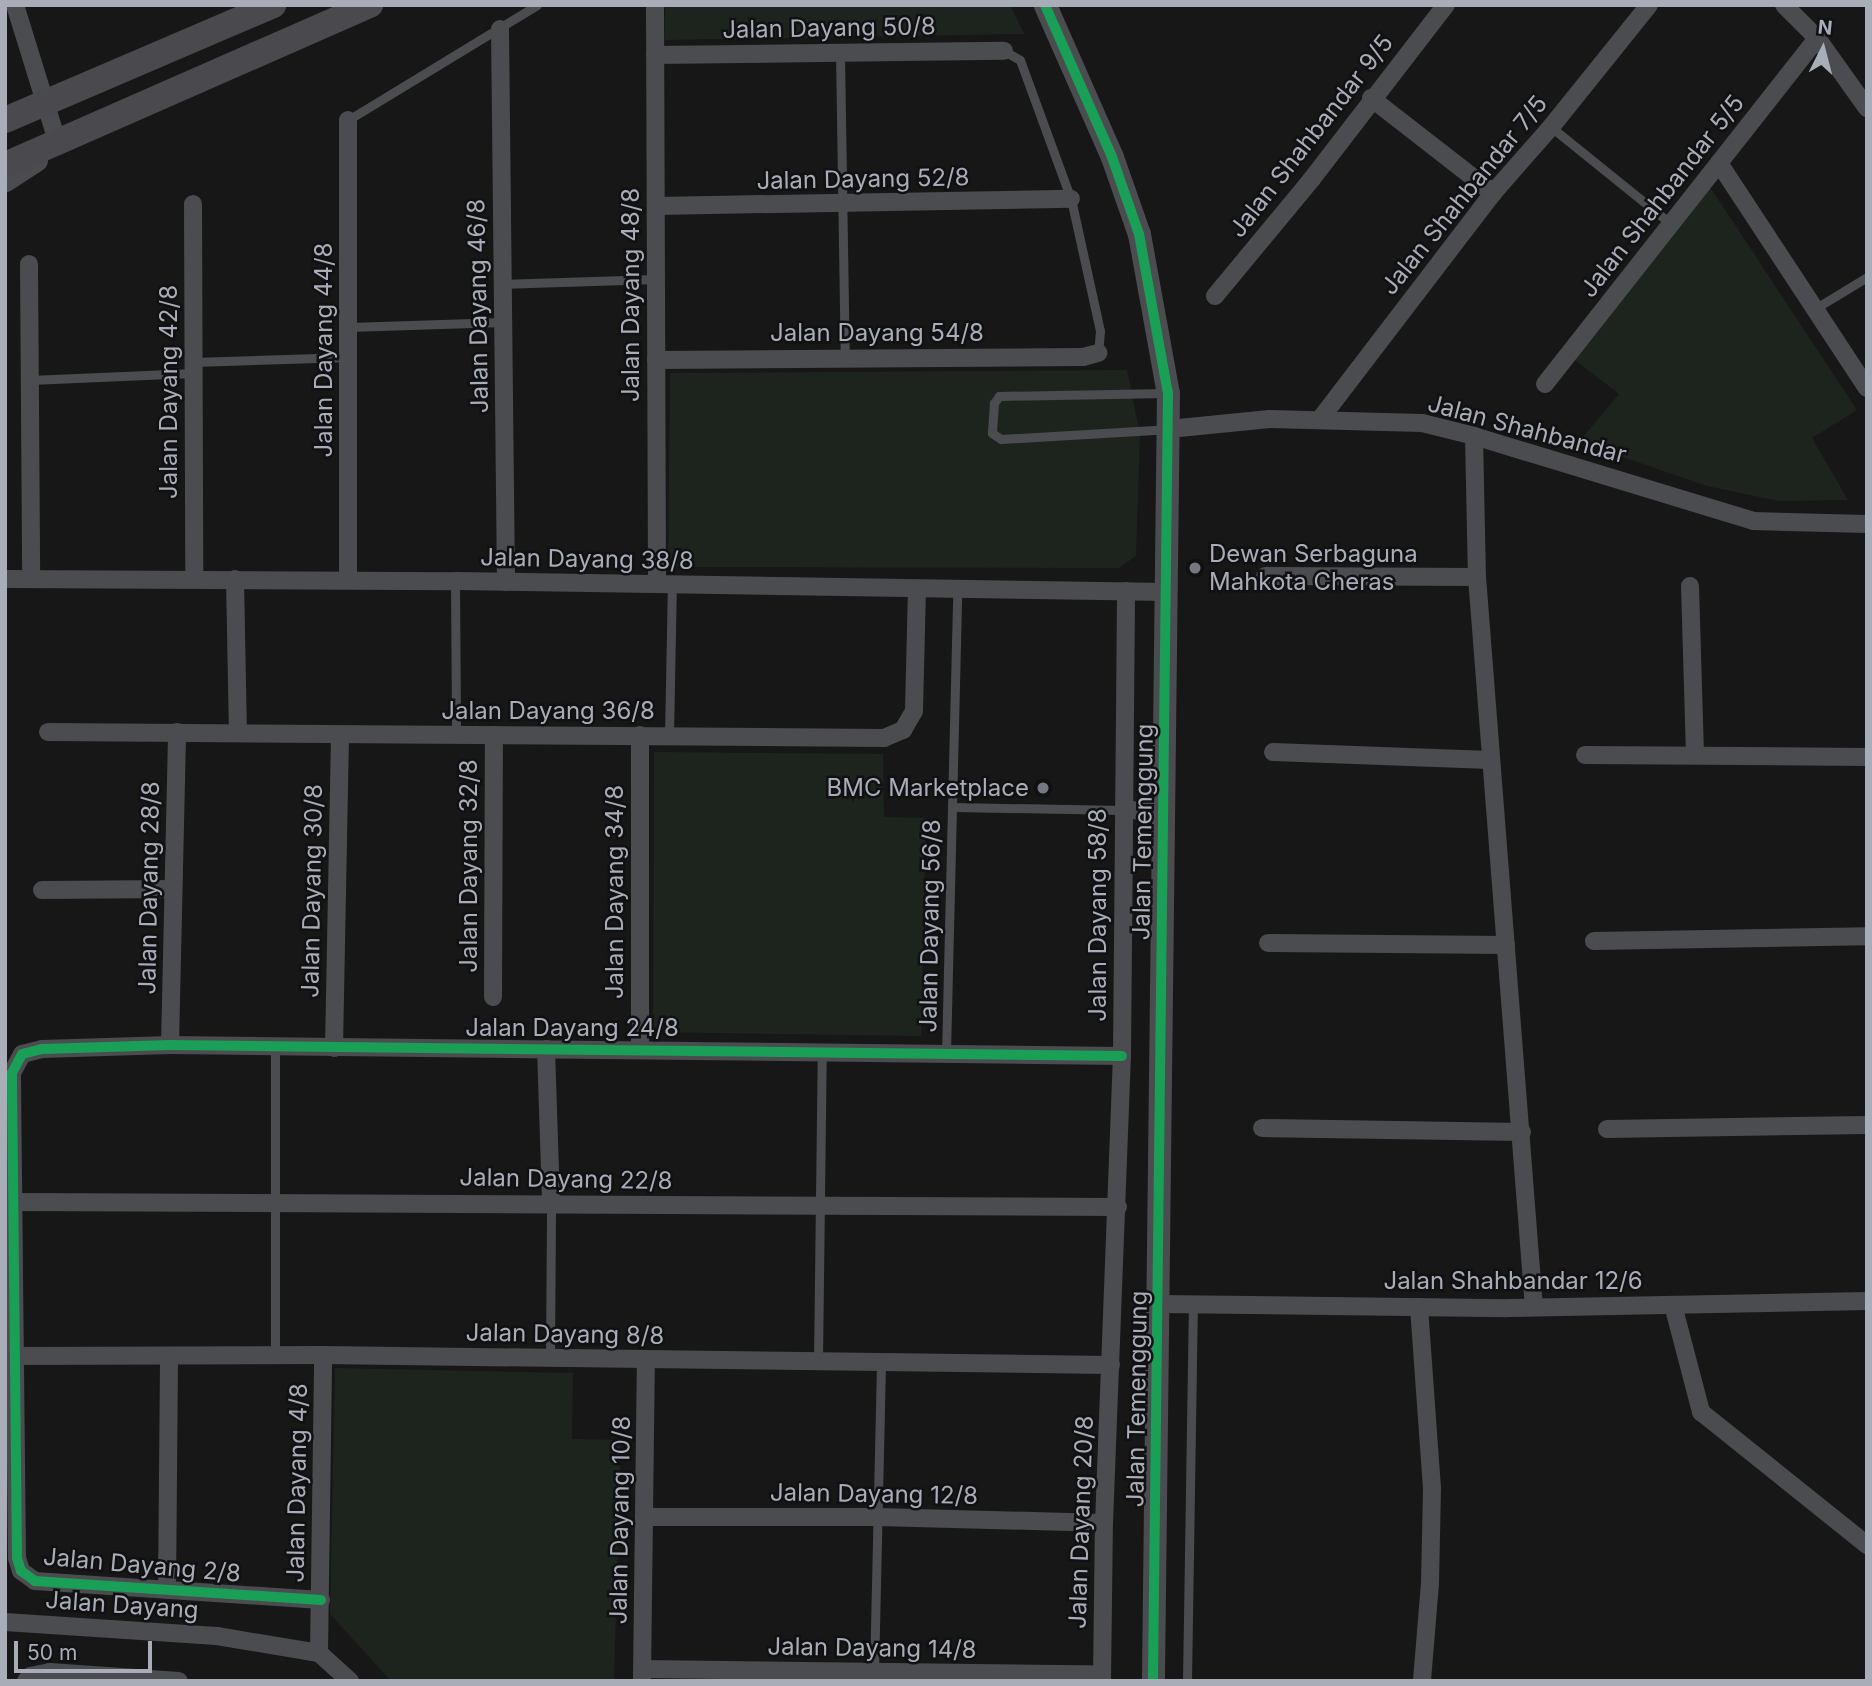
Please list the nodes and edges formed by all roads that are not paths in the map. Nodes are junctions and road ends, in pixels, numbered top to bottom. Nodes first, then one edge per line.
1 (15, 5) edge
2 (273, 5) edge
3 (370, 5) edge
4 (537, 5) edge
5 (655, 5) edge
6 (1045, 5) edge
7 (1446, 5) edge
8 (1649, 5) edge
9 (1784, 5) edge
10 (500, 29) junction
11 (1817, 38) junction
12 (1004, 51) joint
13 (840, 53) junction
14 (654, 55) junction
15 (1371, 98) junction
16 (44, 104) junction
17 (1867, 108) edge
18 (5, 120) edge
19 (348, 120) joint
20 (1551, 127) junction
21 (58, 144) junction
22 (1719, 163) junction
23 (5, 165) edge
24 (5, 180) edge
25 (1493, 193) junction
26 (1070, 198) junction
27 (193, 204) dead end
28 (843, 204) junction
29 (656, 206) junction
30 (1671, 224) junction
31 (29, 264) dead end
32 (1867, 278) edge
33 (656, 279) junction
34 (503, 284) junction
35 (1214, 296) dead end
36 (1816, 307) junction
37 (503, 322) junction
38 (349, 327) junction
39 (1098, 353) joint
40 (349, 357) junction
41 (845, 357) junction
42 (656, 360) junction
43 (193, 368) junction
44 (30, 380) junction
45 (1545, 384) dead end
46 (1867, 388) edge
47 (1168, 393) junction
48 (1321, 418) junction
49 (1169, 429) junction
50 (1474, 436) junction
51 (1867, 524) edge
52 (1265, 576) dead end
53 (1477, 577) junction
54 (5, 579) edge
55 (31, 579) junction
56 (194, 579) junction
57 (235, 579) junction
58 (348, 580) junction
59 (455, 581) junction
60 (506, 582) junction
61 (665, 584) junction
62 (1690, 586) dead end
63 (917, 590) junction
64 (957, 590) junction
65 (1126, 591) junction
66 (1167, 592) junction
67 (48, 732) dead end
68 (177, 732) junction
69 (238, 733) junction
70 (340, 735) junction
71 (456, 735) junction
72 (494, 735) junction
73 (640, 735) junction
74 (669, 736) junction
75 (1273, 752) dead end
76 (1695, 754) junction
77 (1585, 755) dead end
78 (1867, 757) edge
79 (1490, 760) junction
80 (953, 807) junction
81 (1124, 810) junction
82 (1164, 811) junction
83 (173, 889) junction
84 (42, 890) dead end
85 (1867, 936) edge
86 (1594, 941) dead end
87 (1268, 943) dead end
88 (1506, 945) junction
89 (493, 997) dead end
90 (170, 1045) junction
91 (275, 1046) junction
92 (334, 1048) junction
93 (546, 1049) junction
94 (640, 1050) junction
95 (822, 1052) junction
96 (946, 1053) junction
97 (22, 1054) joint
98 (1122, 1056) junction
99 (1867, 1125) edge
100 (1262, 1128) dead end
101 (1607, 1129) dead end
102 (1522, 1132) junction
103 (276, 1201) junction
104 (14, 1202) junction
105 (551, 1203) junction
106 (1118, 1207) junction
107 (820, 1208) junction
108 (1867, 1301) edge
109 (1160, 1304) junction
110 (1193, 1304) junction
111 (1673, 1305) junction
112 (1419, 1307) junction
113 (1534, 1307) junction
114 (275, 1355) junction
115 (323, 1355) junction
116 (17, 1356) junction
117 (169, 1357) junction
118 (550, 1360) junction
119 (646, 1360) junction
120 (881, 1361) junction
121 (818, 1362) junction
122 (1111, 1365) junction
123 (644, 1517) junction
124 (878, 1517) junction
125 (1104, 1523) junction
126 (1867, 1545) edge
127 (167, 1590) junction
128 (321, 1600) junction
129 (5, 1622) edge
130 (319, 1653) junction
131 (874, 1673) junction
132 (642, 1675) edge
133 (789, 1676) edge
134 (89, 1677) edge
135 (950, 1678) edge
136 (1102, 1678) edge
137 (172, 1680) edge
138 (26, 1681) edge
139 (350, 1681) edge
140 (1153, 1681) edge
141 (1187, 1681) edge
142 (1422, 1681) edge

1 - 16 street
2 - 16 main road
3 - 21 main road
4 - 10 lane
5 - 14 street, Jalan Dayang 48/8
6 - 47 street, Jalan Temenggung
7 - 15 street, Jalan Shahbandar 9/5
8 - 20 street, Jalan Shahbandar 7/5
9 - 11 street
10 - 19 lane
10 - 34 street, Jalan Dayang 46/8
11 - 17 street
11 - 22 street, Jalan Shahbandar 5/5
12 - 13 street, Jalan Dayang 50/8
12 - 26 lane
13 - 14 street, Jalan Dayang 50/8
13 - 28 lane
14 - 29 street, Jalan Dayang 48/8
15 - 25 street
15 - 35 street, Jalan Shahbandar 9/5
16 - 18 main road
16 - 21 street
19 - 38 street, Jalan Dayang 44/8
20 - 25 street, Jalan Shahbandar 7/5
20 - 30 lane
21 - 23 main road
21 - 24 street
22 - 30 street, Jalan Shahbandar 5/5
22 - 36 street
25 - 48 street, Jalan Shahbandar 7/5
26 - 28 street, Jalan Dayang 52/8
26 - 39 lane
27 - 43 street, Jalan Dayang 42/8
28 - 29 street, Jalan Dayang 52/8
28 - 41 lane
29 - 33 street, Jalan Dayang 48/8
30 - 45 street, Jalan Shahbandar 5/5
31 - 44 street
32 - 36 lane
33 - 34 lane
33 - 42 street, Jalan Dayang 48/8
34 - 37 street, Jalan Dayang 46/8
36 - 46 street
37 - 38 lane
37 - 60 street, Jalan Dayang 46/8
38 - 40 street, Jalan Dayang 44/8
39 - 41 street, Jalan Dayang 54/8
40 - 43 lane
40 - 58 street, Jalan Dayang 44/8
41 - 42 street, Jalan Dayang 54/8
42 - 61 street, Jalan Dayang 48/8
43 - 44 lane
43 - 56 street, Jalan Dayang 42/8
44 - 55 street
47 - 49 street, Jalan Temenggung
47 - 49 lane
48 - 49 street, Jalan Shahbandar
48 - 50 street, Jalan Shahbandar
49 - 66 street, Jalan Temenggung
50 - 51 street, Jalan Shahbandar
50 - 53 street
52 - 53 street
53 - 79 street
54 - 55 street, Jalan Dayang 38/8
55 - 56 street, Jalan Dayang 38/8
56 - 57 street, Jalan Dayang 38/8
57 - 58 street, Jalan Dayang 38/8
57 - 69 street
58 - 59 street, Jalan Dayang 38/8
59 - 60 street, Jalan Dayang 38/8
59 - 71 lane
60 - 61 street, Jalan Dayang 38/8
61 - 63 street, Jalan Dayang 38/8
61 - 74 lane
62 - 76 street
63 - 64 street, Jalan Dayang 38/8
63 - 74 street, Jalan Dayang 36/8
64 - 65 street, Jalan Dayang 38/8
64 - 80 lane, Jalan Dayang 56/8
65 - 66 street, Jalan Dayang 38/8
65 - 81 street, Jalan Dayang 58/8
66 - 82 street, Jalan Temenggung
67 - 68 street, Jalan Dayang 36/8
68 - 69 street, Jalan Dayang 36/8
68 - 83 street, Jalan Dayang 28/8
69 - 70 street, Jalan Dayang 36/8
70 - 71 street, Jalan Dayang 36/8
70 - 92 street, Jalan Dayang 30/8
71 - 72 street, Jalan Dayang 36/8
72 - 73 street, Jalan Dayang 36/8
72 - 89 street, Jalan Dayang 32/8
73 - 74 street, Jalan Dayang 36/8
73 - 94 street, Jalan Dayang 34/8
75 - 79 street
76 - 77 street
76 - 78 street
79 - 88 street
80 - 81 lane
80 - 96 lane, Jalan Dayang 56/8
81 - 82 street
81 - 98 street, Jalan Dayang 58/8
82 - 109 street, Jalan Temenggung
83 - 84 street
83 - 90 street, Jalan Dayang 28/8
85 - 86 street
87 - 88 street
88 - 102 street
90 - 91 street, Jalan Dayang 24/8
90 - 97 street, Jalan Dayang 24/8
91 - 92 street, Jalan Dayang 24/8
91 - 103 lane
92 - 93 street, Jalan Dayang 24/8
93 - 94 street, Jalan Dayang 24/8
93 - 105 street
94 - 95 street, Jalan Dayang 24/8
95 - 96 street, Jalan Dayang 24/8
95 - 107 lane
96 - 98 street, Jalan Dayang 24/8
97 - 104 street, Jalan Dayang 2/8
98 - 106 street, Jalan Dayang 58/8
99 - 101 street
100 - 102 street
102 - 113 street
103 - 104 street, Jalan Dayang 22/8
103 - 105 street, Jalan Dayang 22/8
103 - 114 lane
104 - 116 street, Jalan Dayang 2/8
105 - 107 street, Jalan Dayang 22/8
105 - 118 lane
106 - 107 street, Jalan Dayang 22/8
106 - 122 street, Jalan Dayang 58/8
107 - 121 lane
108 - 111 street, Jalan Shahbandar 12/6
109 - 110 street, Jalan Shahbandar 12/6
109 - 140 street, Jalan Temenggung
110 - 112 street, Jalan Shahbandar 12/6
110 - 141 lane
111 - 113 street, Jalan Shahbandar 12/6
111 - 126 street
112 - 113 street, Jalan Shahbandar 12/6
112 - 142 street
114 - 115 street, Jalan Dayang 8/8
114 - 117 street, Jalan Dayang 8/8
115 - 118 street, Jalan Dayang 8/8
115 - 128 street, Jalan Dayang 4/8
116 - 117 street, Jalan Dayang 8/8
116 - 127 street, Jalan Dayang 2/8
117 - 127 street
118 - 119 street, Jalan Dayang 8/8
119 - 121 street, Jalan Dayang 8/8
119 - 123 street, Jalan Dayang 10/8
120 - 121 street, Jalan Dayang 8/8
120 - 122 street, Jalan Dayang 8/8
120 - 124 lane
122 - 125 street, Jalan Dayang 20/8
123 - 124 street, Jalan Dayang 12/8
123 - 132 street, Jalan Dayang 10/8
124 - 125 street, Jalan Dayang 12/8
124 - 131 lane
125 - 136 street, Jalan Dayang 20/8
127 - 128 street, Jalan Dayang 2/8
128 - 130 street, Jalan Dayang 4/8
129 - 130 street, Jalan Dayang
130 - 139 street
131 - 133 street, Jalan Dayang 14/8
131 - 135 street, Jalan Dayang 14/8
132 - 133 street, Jalan Dayang 14/8
134 - 137 street
134 - 138 street
135 - 136 street, Jalan Dayang 14/8

